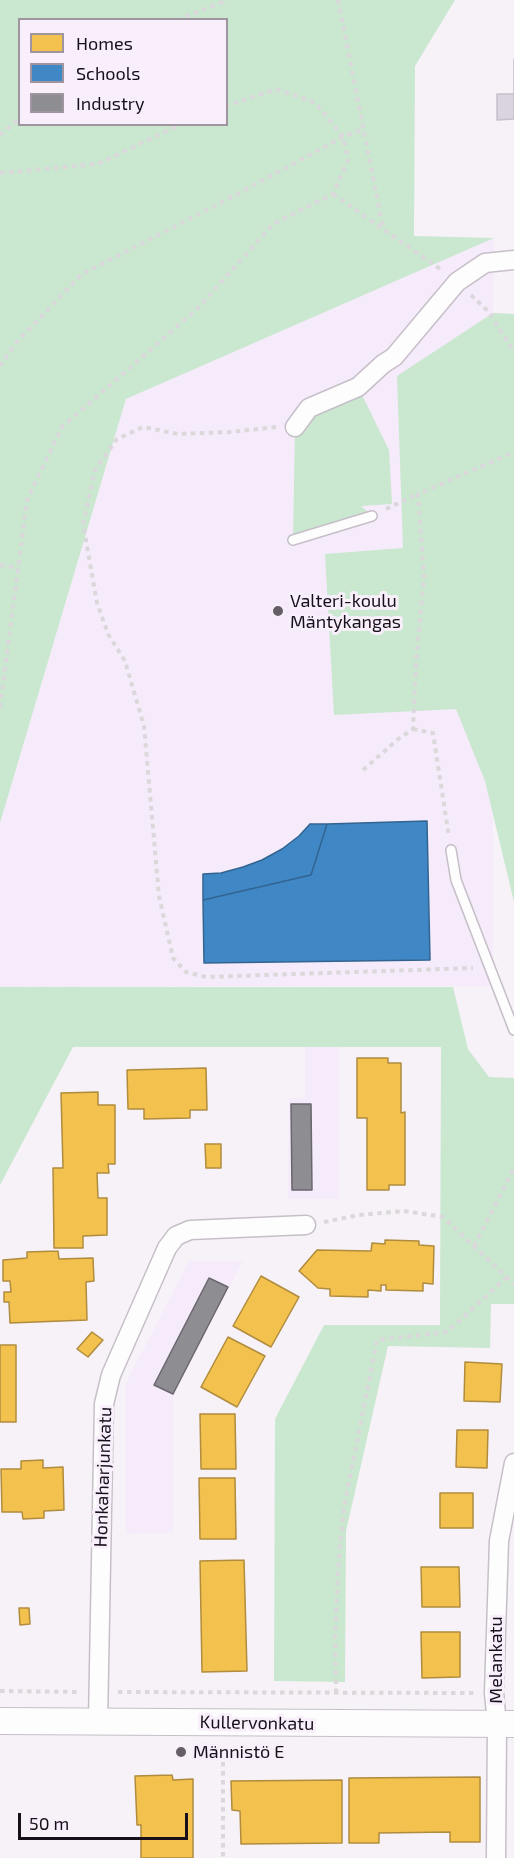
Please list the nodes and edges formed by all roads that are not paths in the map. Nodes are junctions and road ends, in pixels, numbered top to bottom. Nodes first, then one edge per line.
1 (514, 260) edge
2 (295, 427) road end
3 (372, 516) road end
4 (293, 540) dead end
5 (451, 850) road end
6 (514, 1030) edge
7 (306, 1225) road end
8 (514, 1463) edge
9 (0, 1721) edge
10 (98, 1721) junction
11 (506, 1724) edge
12 (496, 1858) edge

1 - 2 street
3 - 4 lane
5 - 6 lane
7 - 10 street, Honkaharjunkatu
8 - 11 street, Melankatu
9 - 10 main road, Kullervonkatu
10 - 11 main road, Kullervonkatu
11 - 12 street, Melankatu

